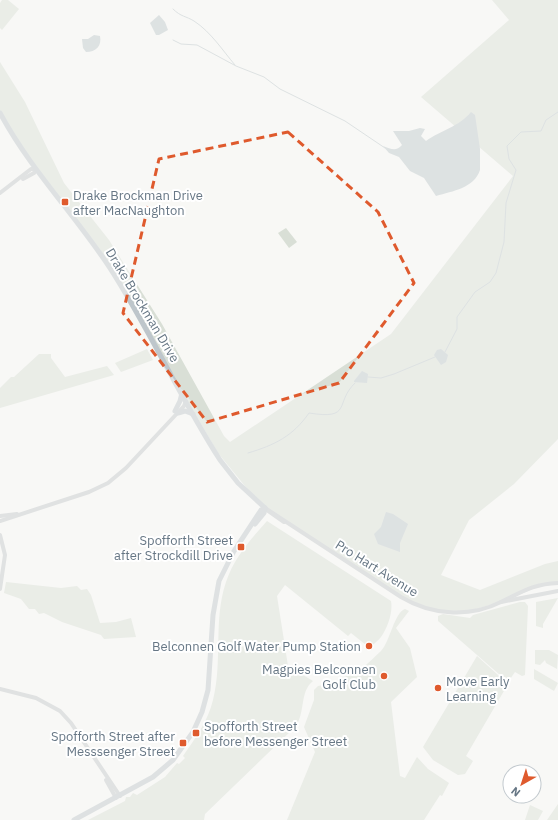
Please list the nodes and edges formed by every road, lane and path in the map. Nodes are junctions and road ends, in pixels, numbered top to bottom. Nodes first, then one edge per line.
1 (0, 113) edge
2 (36, 169) junction
3 (0, 193) edge
4 (182, 393) junction
5 (186, 401) junction
6 (176, 412) junction
7 (193, 414) junction
8 (265, 508) junction
9 (18, 514) junction
10 (0, 516) edge
11 (0, 521) edge
12 (0, 535) edge
13 (558, 583) edge
14 (0, 589) edge
15 (558, 591) edge
16 (501, 602) junction
17 (0, 689) edge
18 (118, 797) junction
19 (74, 820) edge

1 - 2 main road, Drake Brockman Drive
2 - 3 street
2 - 4 main road, Drake Brockman Drive
4 - 5 main road, Drake Brockman Drive
4 - 6 main road
5 - 6 street
5 - 7 main road, Drake Brockman Drive
6 - 7 main road
6 - 9 street
7 - 8 main road, Drake Brockman Drive
8 - 16 street, Pro Hart Avenue
8 - 18 main road
9 - 10 street
9 - 11 street
12 - 14 street
13 - 16 street, Pro Hart Avenue
15 - 16 street, Pro Hart Avenue
17 - 18 street
18 - 19 main road

